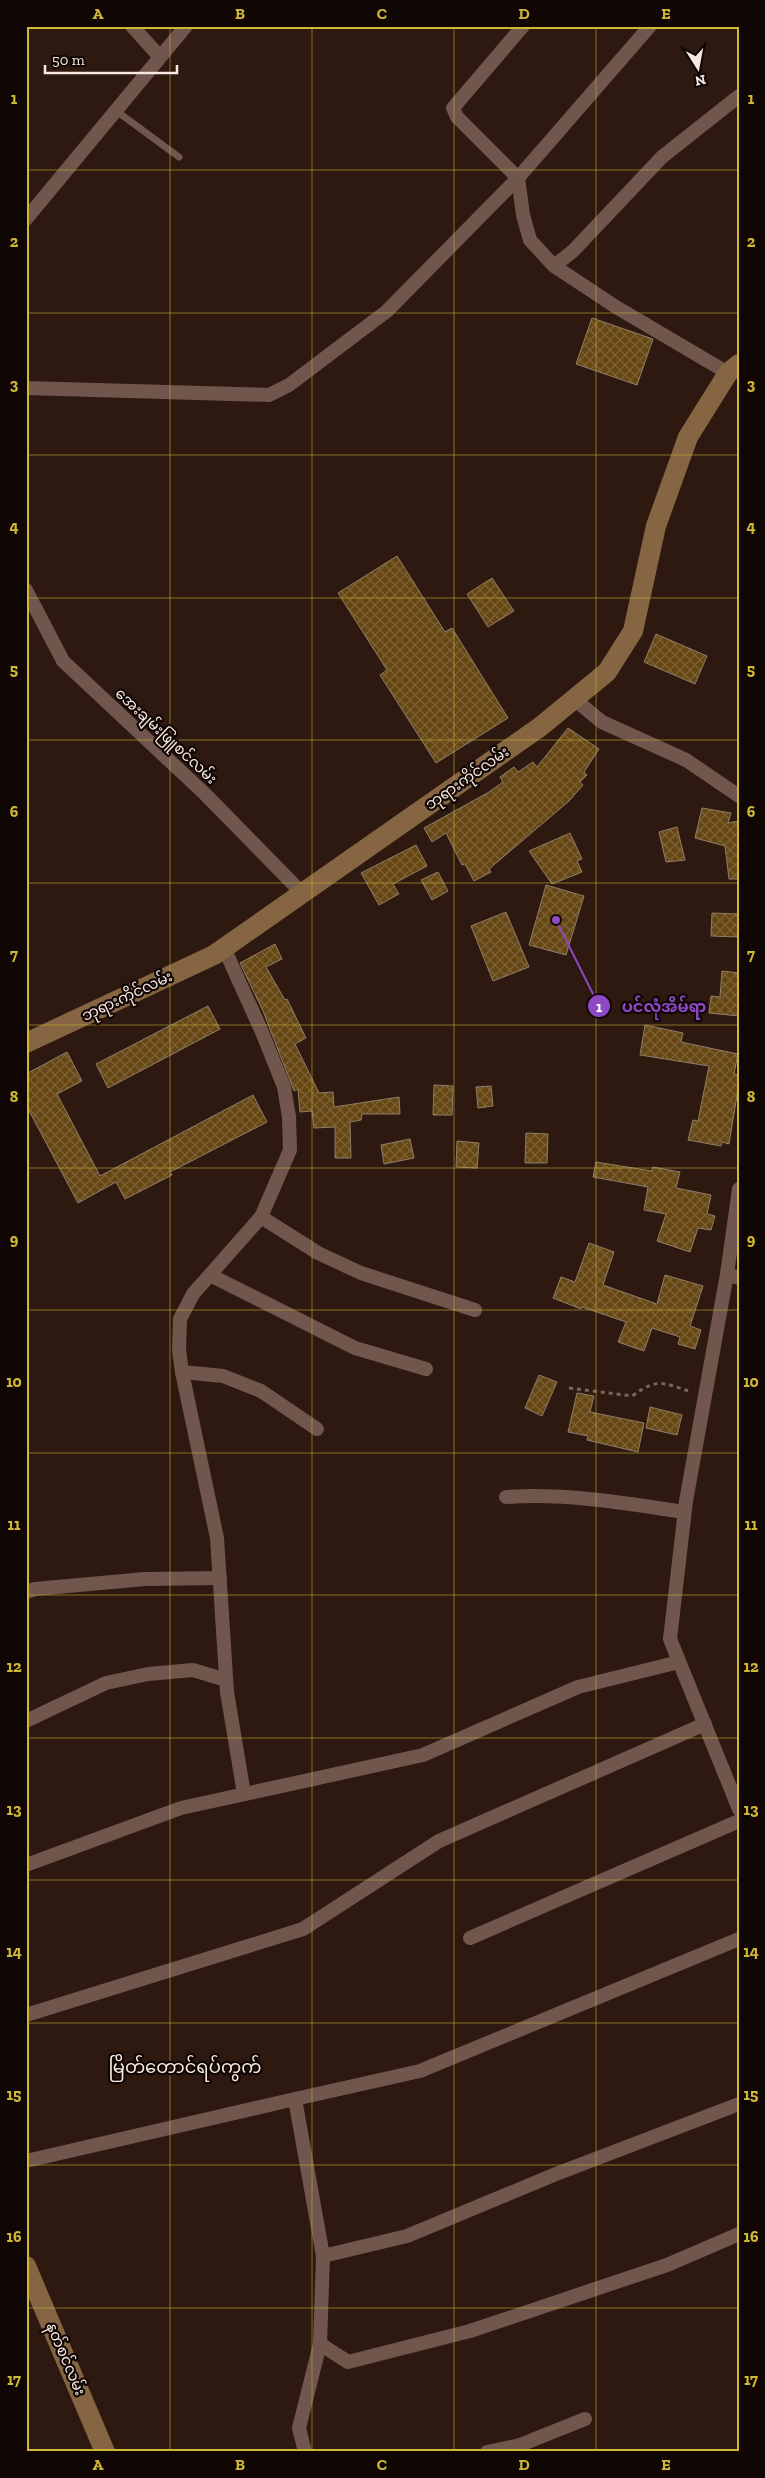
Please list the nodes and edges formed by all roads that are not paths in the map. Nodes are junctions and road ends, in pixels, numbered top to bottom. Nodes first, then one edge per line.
1 (132, 26) edge
2 (186, 26) edge
3 (523, 26) edge
4 (650, 26) edge
5 (159, 56) junction
6 (739, 96) edge
7 (115, 110) junction
8 (179, 157) dead end
9 (518, 178) junction
10 (26, 219) edge
11 (554, 266) junction
12 (734, 368) edge
13 (26, 388) edge
14 (26, 590) edge
15 (574, 699) junction
16 (739, 796) edge
17 (302, 893) junction
18 (224, 948) junction
19 (26, 1043) edge
20 (739, 1189) edge
21 (261, 1217) junction
22 (210, 1275) junction
23 (733, 1276) edge
24 (475, 1310) dead end
25 (426, 1369) dead end
26 (182, 1372) junction
27 (317, 1429) dead end
28 (506, 1497) dead end
29 (684, 1512) junction
30 (220, 1578) junction
31 (26, 1592) edge
32 (680, 1662) junction
33 (226, 1680) junction
34 (26, 1721) edge
35 (705, 1724) junction
36 (244, 1794) junction
37 (739, 1809) edge
38 (739, 1821) edge
39 (26, 1864) edge
40 (470, 1938) dead end
41 (739, 1939) edge
42 (26, 2015) edge
43 (295, 2099) junction
44 (739, 2104) edge
45 (26, 2161) edge
46 (739, 2234) edge
47 (323, 2256) junction
48 (26, 2266) edge
49 (31, 2290) edge
50 (320, 2344) junction
51 (585, 2419) dead end
52 (105, 2452) edge
53 (305, 2452) edge
54 (487, 2452) edge

1 - 5 street
2 - 5 street
3 - 9 street
4 - 9 street
5 - 7 street
6 - 11 street
7 - 8 lane
7 - 10 street
9 - 11 street
9 - 13 street
11 - 12 street
12 - 15 street, ဘုရားကိုင်လမ်း
14 - 17 street, အေးချမ်းဖြူစင်လမ်း
15 - 16 street
15 - 17 street, ဘုရားကိုင်လမ်း
17 - 18 street, ဘုရားကိုင်လမ်း
18 - 19 street, ဘုရားကိုင်လမ်း
18 - 21 street
20 - 23 street
21 - 22 street
21 - 24 street
22 - 25 street
22 - 26 street
23 - 29 street
26 - 27 street
26 - 30 street
28 - 29 street
29 - 32 street
30 - 31 street
30 - 33 street
32 - 35 street
32 - 36 street
33 - 34 street
33 - 36 street
35 - 37 street
35 - 42 street
36 - 39 street
38 - 40 street
41 - 43 street
43 - 45 street
43 - 47 street
44 - 47 street
46 - 50 street
47 - 50 street
48 - 49 street, နတ်စင်လမ်း
49 - 52 street, နတ်စင်လမ်း
50 - 53 street
51 - 54 street

